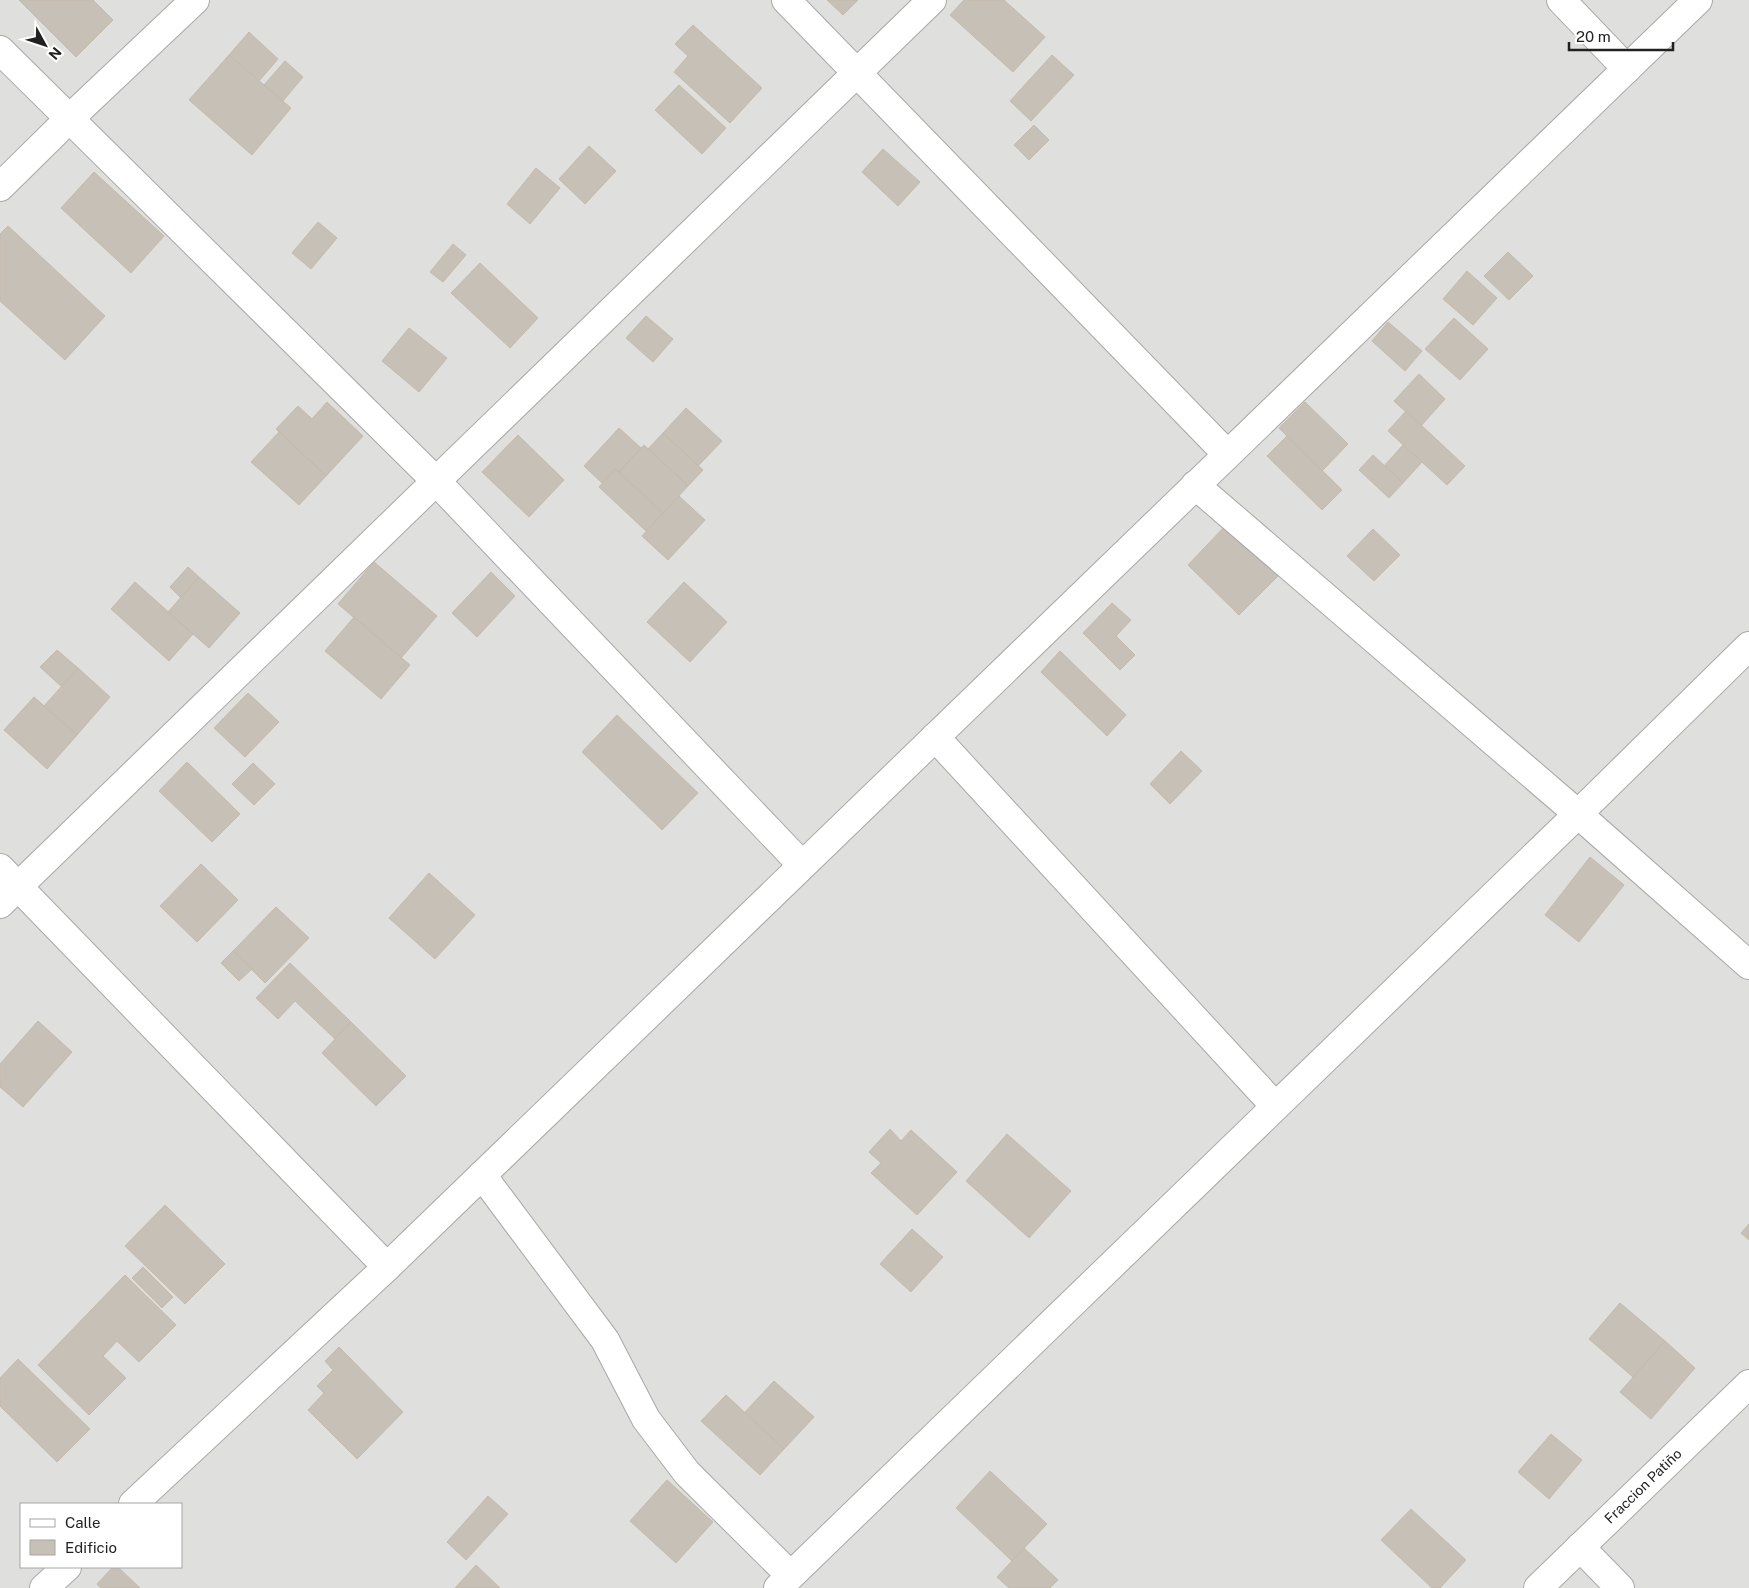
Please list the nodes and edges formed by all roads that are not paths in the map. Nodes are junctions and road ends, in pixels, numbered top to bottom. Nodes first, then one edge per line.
1 (194, 0) edge
2 (786, 0) edge
3 (932, 0) edge
4 (1561, 0) edge
5 (1698, 0) edge
6 (0, 50) edge
7 (1627, 69) junction
8 (856, 73) junction
9 (69, 119) junction
10 (0, 187) edge
11 (1227, 454) junction
12 (436, 481) junction
13 (1195, 485) junction
14 (1749, 646) edge
15 (935, 737) junction
16 (1578, 814) junction
17 (802, 865) junction
18 (6, 886) edge
19 (1749, 965) edge
20 (1275, 1106) junction
21 (482, 1175) junction
22 (387, 1267) junction
23 (1749, 1384) edge
24 (134, 1503) edge
25 (1580, 1547) junction
26 (66, 1568) edge
27 (784, 1582) edge
28 (44, 1588) edge
29 (1538, 1588) edge
30 (1620, 1588) edge

1 - 9 street
2 - 8 street
3 - 8 street
4 - 7 street
5 - 7 street
6 - 9 street
7 - 11 street
8 - 11 street
8 - 12 street
9 - 10 street
9 - 12 street
11 - 13 street
12 - 17 street
12 - 18 street
13 - 15 street
13 - 16 street
14 - 16 street
15 - 17 street
15 - 20 street
16 - 19 street
16 - 20 street
17 - 21 street
18 - 22 street
20 - 27 street
21 - 22 street
21 - 27 street
22 - 24 street
23 - 25 street, Fraccion Patiño
25 - 29 street, Fraccion Patiño
25 - 30 street
26 - 28 street

